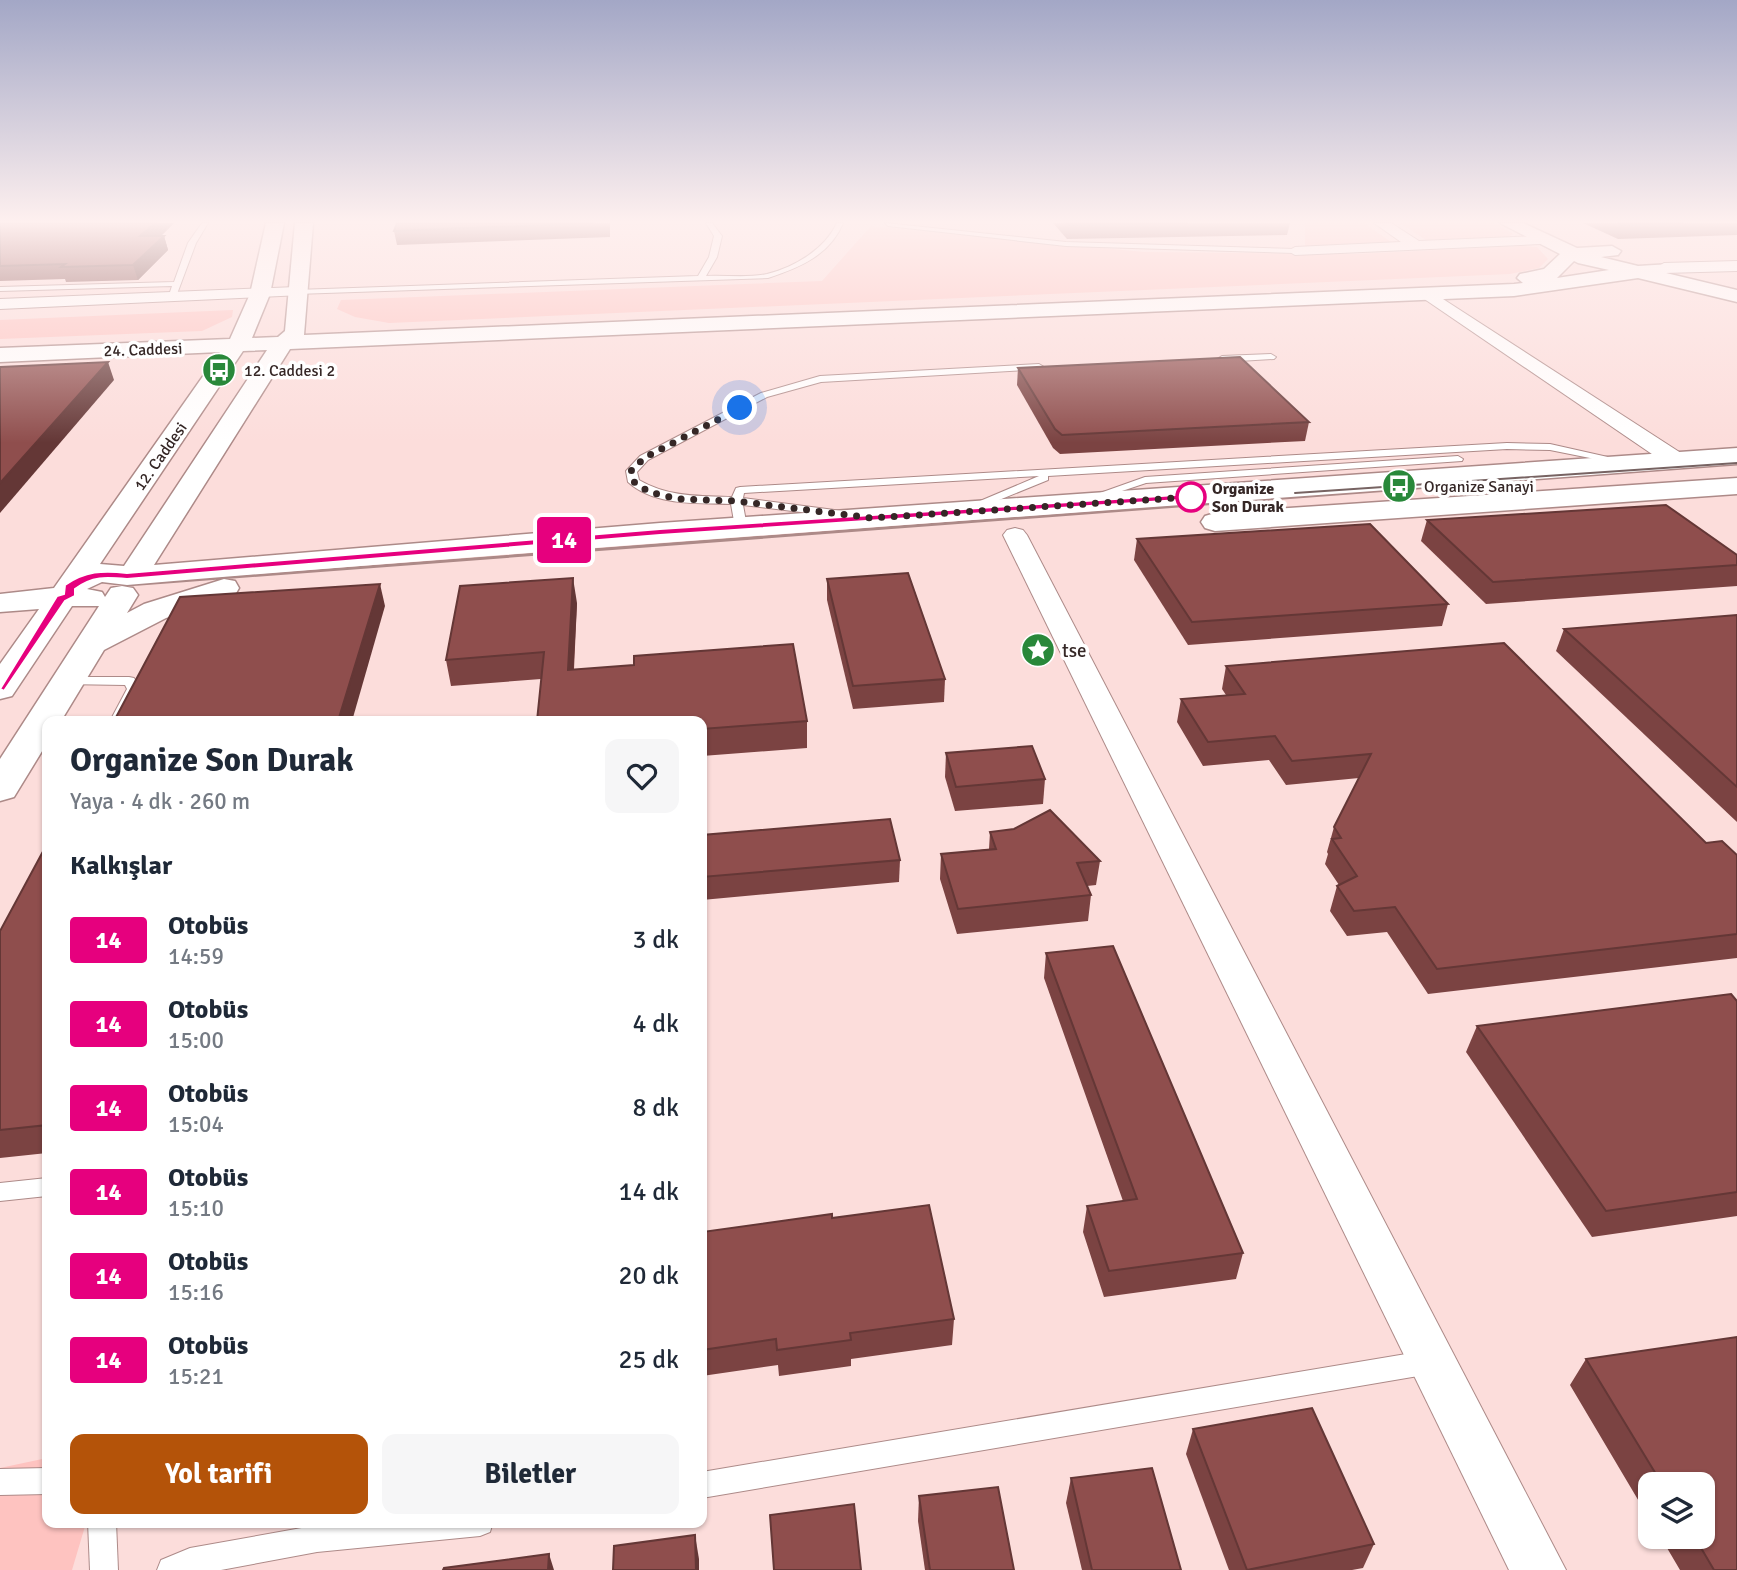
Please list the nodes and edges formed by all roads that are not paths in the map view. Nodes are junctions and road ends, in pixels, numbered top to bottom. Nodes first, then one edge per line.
1 (104, 296) edge
2 (259, 296) edge
3 (295, 296) edge
4 (1160, 296) edge
5 (1343, 296) edge
6 (1431, 296) edge
7 (0, 304) edge
8 (289, 338) junction
9 (240, 340) junction
10 (0, 346) edge
11 (0, 355) edge
12 (1271, 357) dead end
13 (1215, 359) edge
14 (1048, 367) edge
15 (1737, 456) edge
16 (1676, 460) junction
17 (1632, 463) junction
18 (1062, 471) junction
19 (1733, 489) edge
20 (949, 513) junction
21 (738, 514) junction
22 (1015, 535) junction
23 (0, 581) edge
24 (125, 584) junction
25 (72, 587) junction
26 (224, 588) junction
27 (0, 603) edge
28 (90, 646) junction
29 (68, 681) junction
30 (0, 689) edge
31 (46, 716) edge
32 (120, 716) edge
33 (42, 722) edge
34 (0, 789) edge
35 (42, 1188) edge
36 (0, 1192) edge
37 (1433, 1362) junction
38 (42, 1480) edge
39 (0, 1482) edge
40 (707, 1484) edge
41 (102, 1528) edge
42 (419, 1528) edge
43 (104, 1570) edge
44 (171, 1570) edge
45 (1538, 1570) edge

1 - 7 street
2 - 9 street, 12. Caddesi
3 - 8 street
4 - 8 street, 24. Caddesi
5 - 8 street, 24. Caddesi
6 - 16 street
8 - 9 street, 24. Caddesi
8 - 24 street
9 - 10 street, 24. Caddesi
9 - 11 street, 24. Caddesi
9 - 25 street, 12. Caddesi
12 - 13 lane
14 - 21 lane
15 - 16 street
16 - 17 street
17 - 18 lane
17 - 20 street
18 - 20 lane
18 - 21 lane
19 - 22 street
20 - 21 street
21 - 24 street
22 - 26 street
22 - 37 street
23 - 25 street
24 - 25 street
24 - 26 street
24 - 28 street
25 - 27 street
25 - 30 street, 12. Caddesi
26 - 28 street
28 - 29 street
29 - 31 street
29 - 32 lane
33 - 34 street
35 - 36 lane
37 - 40 lane
37 - 45 street
38 - 39 lane
41 - 43 lane
42 - 44 lane

